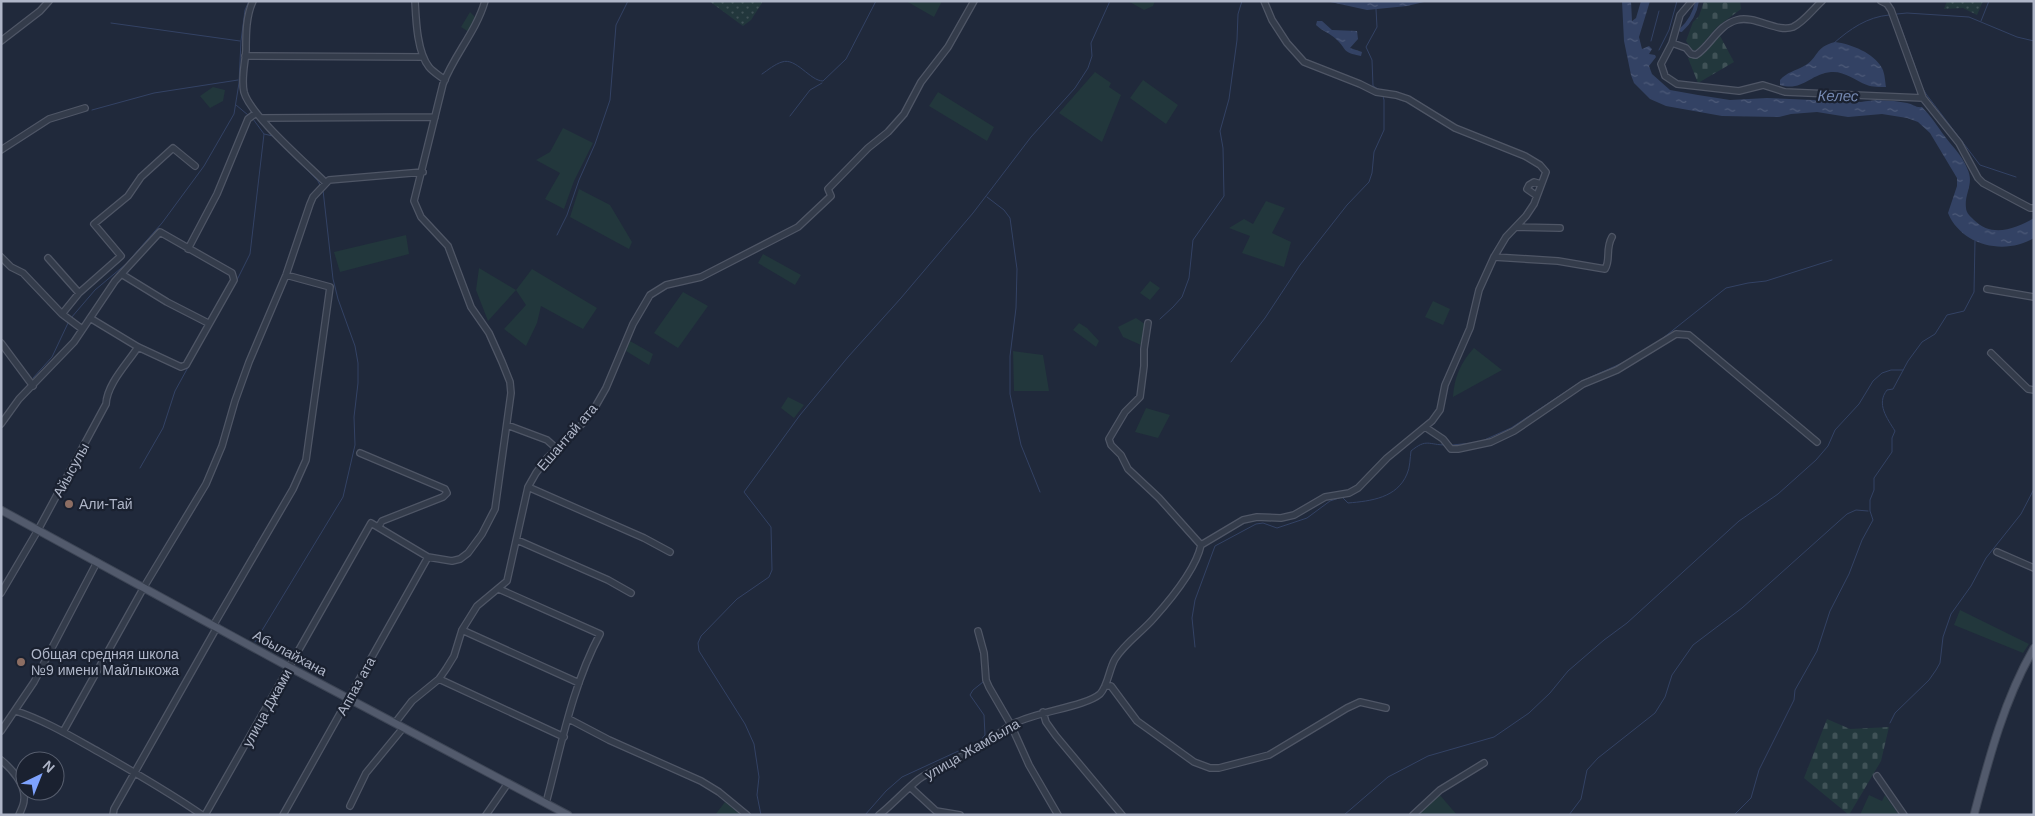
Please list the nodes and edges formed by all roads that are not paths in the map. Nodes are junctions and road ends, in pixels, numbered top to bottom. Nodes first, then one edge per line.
1 (49, 1) edge
2 (253, 1) edge
3 (415, 1) edge
4 (485, 1) edge
5 (974, 1) edge
6 (1264, 1) edge
7 (1692, 1) edge
8 (1822, 1) edge
9 (1881, 1) edge
10 (1, 41) edge
11 (1672, 43) junction
12 (245, 56) junction
13 (423, 57) junction
14 (445, 80) junction
15 (1923, 98) junction
16 (85, 108) dead end
17 (256, 113) junction
18 (435, 117) junction
19 (261, 118) junction
20 (1, 150) edge
21 (195, 166) dead end
22 (423, 172) junction
23 (326, 183) junction
24 (1542, 184) junction
25 (1537, 196) junction
26 (2034, 208) edge
27 (1516, 227) junction
28 (1560, 228) dead end
29 (1612, 237) dead end
30 (188, 249) junction
31 (1, 257) edge
32 (1494, 257) junction
33 (48, 258) dead end
34 (286, 274) junction
35 (122, 275) junction
36 (1988, 289) dead end
37 (79, 293) junction
38 (2034, 297) edge
39 (62, 314) junction
40 (90, 318) junction
41 (208, 323) junction
42 (1148, 323) dead end
43 (82, 329) junction
44 (1, 343) edge
45 (138, 347) junction
46 (1991, 353) dead end
47 (33, 386) junction
48 (2034, 390) edge
49 (1, 424) edge
50 (507, 425) junction
51 (1425, 427) junction
52 (1818, 442) dead end
53 (556, 448) junction
54 (360, 452) dead end
55 (528, 488) junction
56 (1, 510) edge
57 (379, 526) junction
58 (38, 530) junction
59 (517, 540) junction
60 (1201, 544) junction
61 (670, 552) dead end
62 (1996, 552) dead end
63 (428, 557) junction
64 (97, 562) junction
65 (2034, 568) edge
66 (144, 588) junction
67 (499, 589) junction
68 (1, 593) edge
69 (631, 593) dead end
70 (215, 627) junction
71 (462, 630) junction
72 (978, 631) dead end
73 (2034, 648) edge
74 (289, 668) junction
75 (439, 679) junction
76 (579, 683) junction
77 (1105, 686) junction
78 (349, 699) junction
79 (1386, 708) dead end
80 (16, 711) junction
81 (1043, 712) junction
82 (569, 719) junction
83 (395, 723) junction
84 (1011, 725) junction
85 (403, 728) junction
86 (1, 731) edge
87 (63, 732) junction
88 (564, 737) junction
89 (1, 760) edge
90 (1484, 763) dead end
91 (134, 772) junction
92 (1877, 776) dead end
93 (508, 783) junction
94 (910, 787) junction
95 (546, 803) junction
96 (350, 806) dead end
97 (936, 813) edge
98 (19, 815) edge
99 (113, 815) edge
100 (204, 815) edge
101 (283, 815) edge
102 (486, 815) edge
103 (568, 815) edge
104 (747, 815) edge
105 (879, 815) edge
106 (960, 815) edge
107 (1058, 815) edge
108 (1122, 815) edge
109 (1413, 815) edge
110 (1904, 815) edge
111 (1974, 815) edge

1 - 10 street
2 - 12 street
3 - 13 street
4 - 14 street
5 - 53 street, Ешантай ата
6 - 24 street
7 - 11 street
8 - 11 street
9 - 15 street
11 - 15 street
12 - 13 street
12 - 17 street
13 - 14 street
14 - 18 street
15 - 26 street
16 - 20 street
17 - 19 street
17 - 30 street
18 - 19 street
18 - 22 street
19 - 23 street
21 - 37 street
22 - 23 street
22 - 50 street
23 - 34 street
24 - 25 street
24 - 25 street
25 - 27 street
27 - 28 street
27 - 32 street
29 - 32 street
30 - 35 street
30 - 41 street
31 - 39 street
32 - 51 street
33 - 37 street
34 - 66 street
34 - 70 street
35 - 40 street
35 - 41 street
36 - 38 street
37 - 39 street
39 - 43 street
40 - 43 street
40 - 45 street
41 - 45 street
42 - 60 street
43 - 47 street
44 - 47 street
45 - 58 street, Айысулы
46 - 48 street
47 - 49 street
50 - 53 street
50 - 63 street
51 - 52 street
51 - 60 street
53 - 55 street, Ешантай ата
54 - 57 street
55 - 59 street, Ешантай ата
55 - 61 street
56 - 58 main road, Абылайхана
57 - 63 street
57 - 74 street, улица Джами
58 - 64 main road, Абылайхана
58 - 68 street, Айысулы
59 - 67 street, Ешантай ата
59 - 69 street
60 - 77 street
62 - 65 street
63 - 78 street, Аппаз ата
64 - 66 main road, Абылайхана
64 - 80 street
66 - 70 main road, Абылайхана
66 - 87 street
67 - 71 street, Ешантай ата
67 - 76 street
70 - 74 main road, Абылайхана
70 - 91 street
71 - 75 street, Ешантай ата
71 - 76 street
72 - 84 street
73 - 111 main road
74 - 78 main road, Абылайхана
74 - 100 street, улица Джами
75 - 83 street, Ешантай ата
75 - 88 street
76 - 82 street
77 - 79 street
77 - 81 street, улица Жамбыла
78 - 83 main road, Абылайхана
78 - 101 street, Аппаз ата
80 - 86 street
80 - 87 street
81 - 84 street, улица Жамбыла
81 - 108 street
82 - 88 street
82 - 104 street
83 - 85 main road, Абылайхана
84 - 94 street, улица Жамбыла
84 - 107 street
85 - 93 main road, Абылайхана
85 - 96 street
87 - 91 street
88 - 95 street
89 - 98 street
90 - 109 street
91 - 99 street
91 - 100 street
92 - 110 street
93 - 95 main road, Абылайхана
93 - 102 street
94 - 97 street
94 - 105 street, улица Жамбыла
95 - 103 main road, Абылайхана
97 - 106 street

